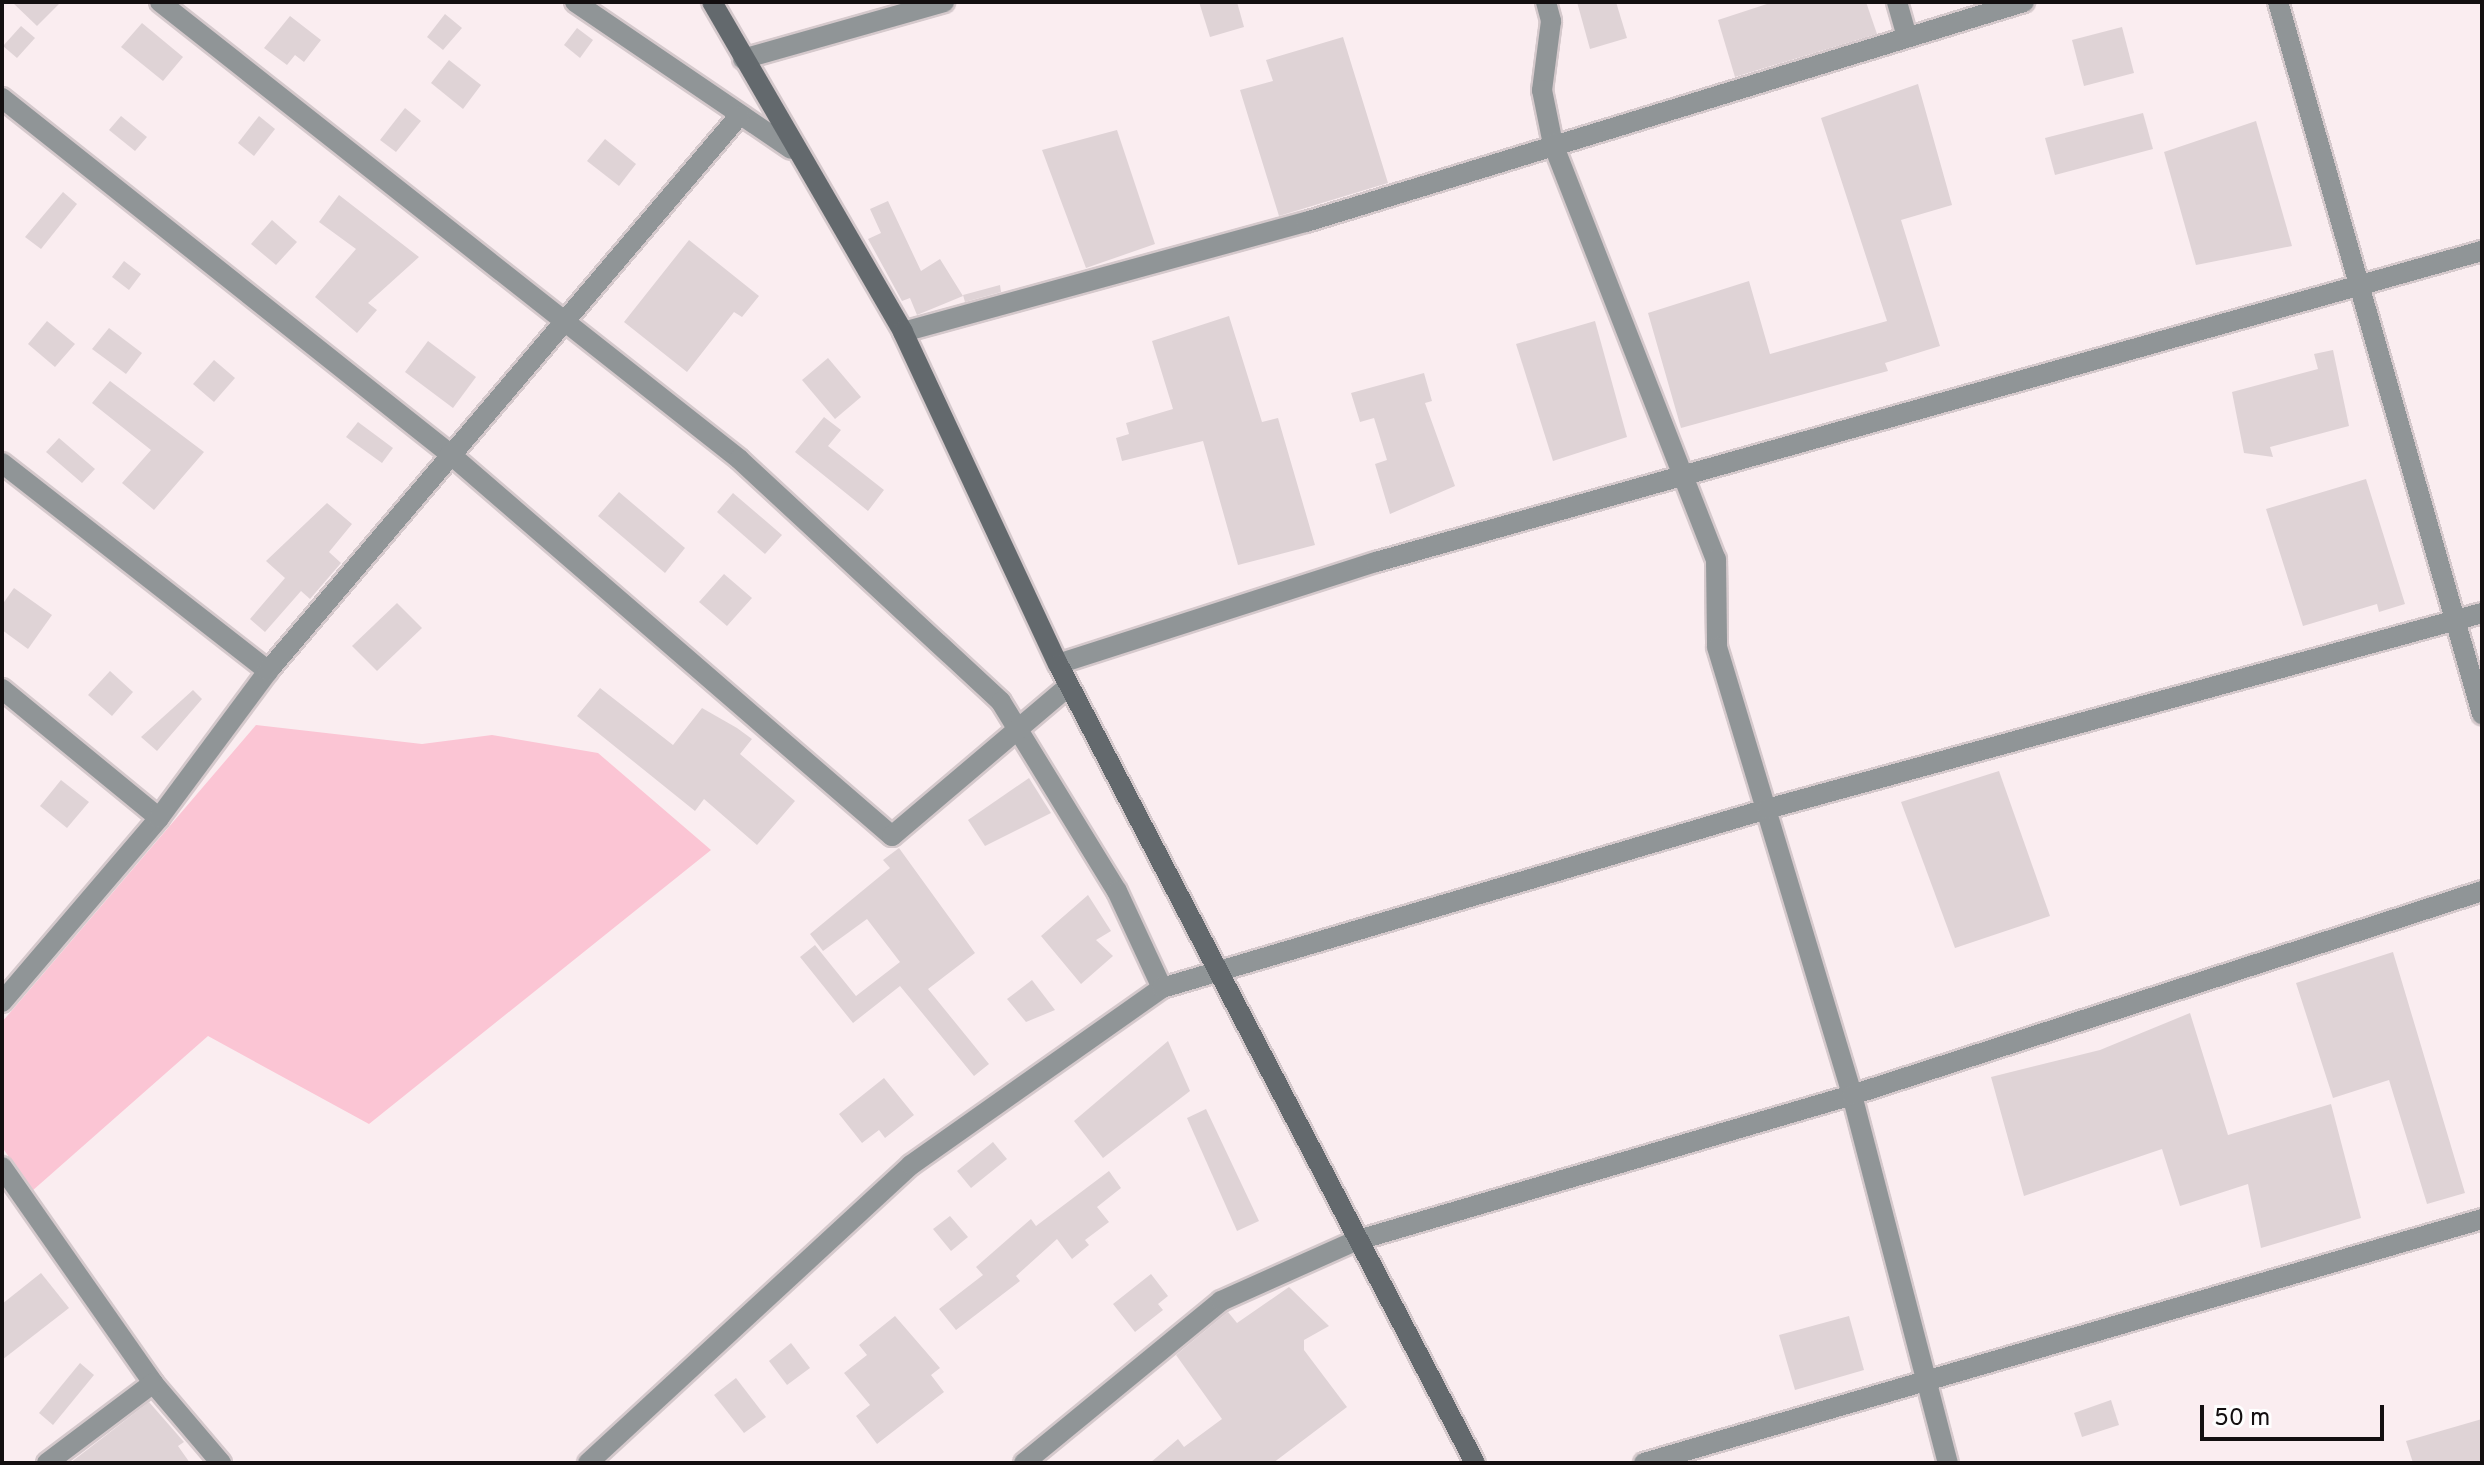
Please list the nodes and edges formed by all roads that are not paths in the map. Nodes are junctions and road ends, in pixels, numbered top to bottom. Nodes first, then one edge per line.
1 (160, 2) edge
2 (575, 2) edge
3 (712, 2) edge
4 (944, 2) edge
5 (1546, 2) edge
6 (1897, 2) edge
7 (2024, 2) edge
8 (2278, 2) edge
9 (1907, 37) junction
10 (743, 59) junction
11 (2, 98) edge
12 (739, 116) junction
13 (1553, 144) junction
14 (791, 149) junction
15 (2482, 251) edge
16 (2365, 288) junction
17 (565, 323) junction
18 (903, 332) junction
19 (450, 454) junction
20 (2, 463) edge
21 (1682, 475) junction
22 (2482, 613) edge
23 (2457, 621) junction
24 (1058, 664) junction
25 (268, 671) junction
26 (1069, 686) junction
27 (2, 689) edge
28 (2482, 714) edge
29 (1018, 729) junction
30 (1767, 809) junction
31 (159, 818) junction
32 (2482, 891) edge
33 (1218, 972) junction
34 (1162, 988) junction
35 (2, 1002) edge
36 (1852, 1095) junction
37 (2, 1167) edge
38 (2482, 1219) edge
39 (1355, 1241) junction
40 (1922, 1382) junction
41 (153, 1383) junction
42 (47, 1463) edge
43 (221, 1463) edge
44 (588, 1463) edge
45 (1024, 1463) edge
46 (1475, 1463) edge
47 (1644, 1463) edge
48 (1948, 1463) edge

1 - 17 street
2 - 12 street
3 - 10 main road
4 - 10 street
5 - 13 street
6 - 9 street
7 - 9 street
8 - 16 street
9 - 13 street
10 - 14 main road
11 - 19 street
12 - 14 street
12 - 17 street
13 - 18 street
13 - 21 street
14 - 18 main road
15 - 16 street
16 - 21 street
16 - 23 street
17 - 19 street
17 - 29 street
18 - 24 main road
19 - 25 street
19 - 29 street
20 - 25 street
21 - 24 street
21 - 30 street
22 - 23 street
23 - 28 street
23 - 30 street
24 - 26 main road
25 - 31 street
26 - 29 street
26 - 33 main road
27 - 31 street
29 - 34 street
30 - 33 street
30 - 36 street
31 - 35 street
32 - 36 street
33 - 34 street
33 - 39 main road
34 - 44 street
36 - 39 street
36 - 40 street
37 - 41 street
38 - 40 street
39 - 45 street
39 - 46 main road
40 - 47 street
40 - 48 street
41 - 42 street
41 - 43 street

